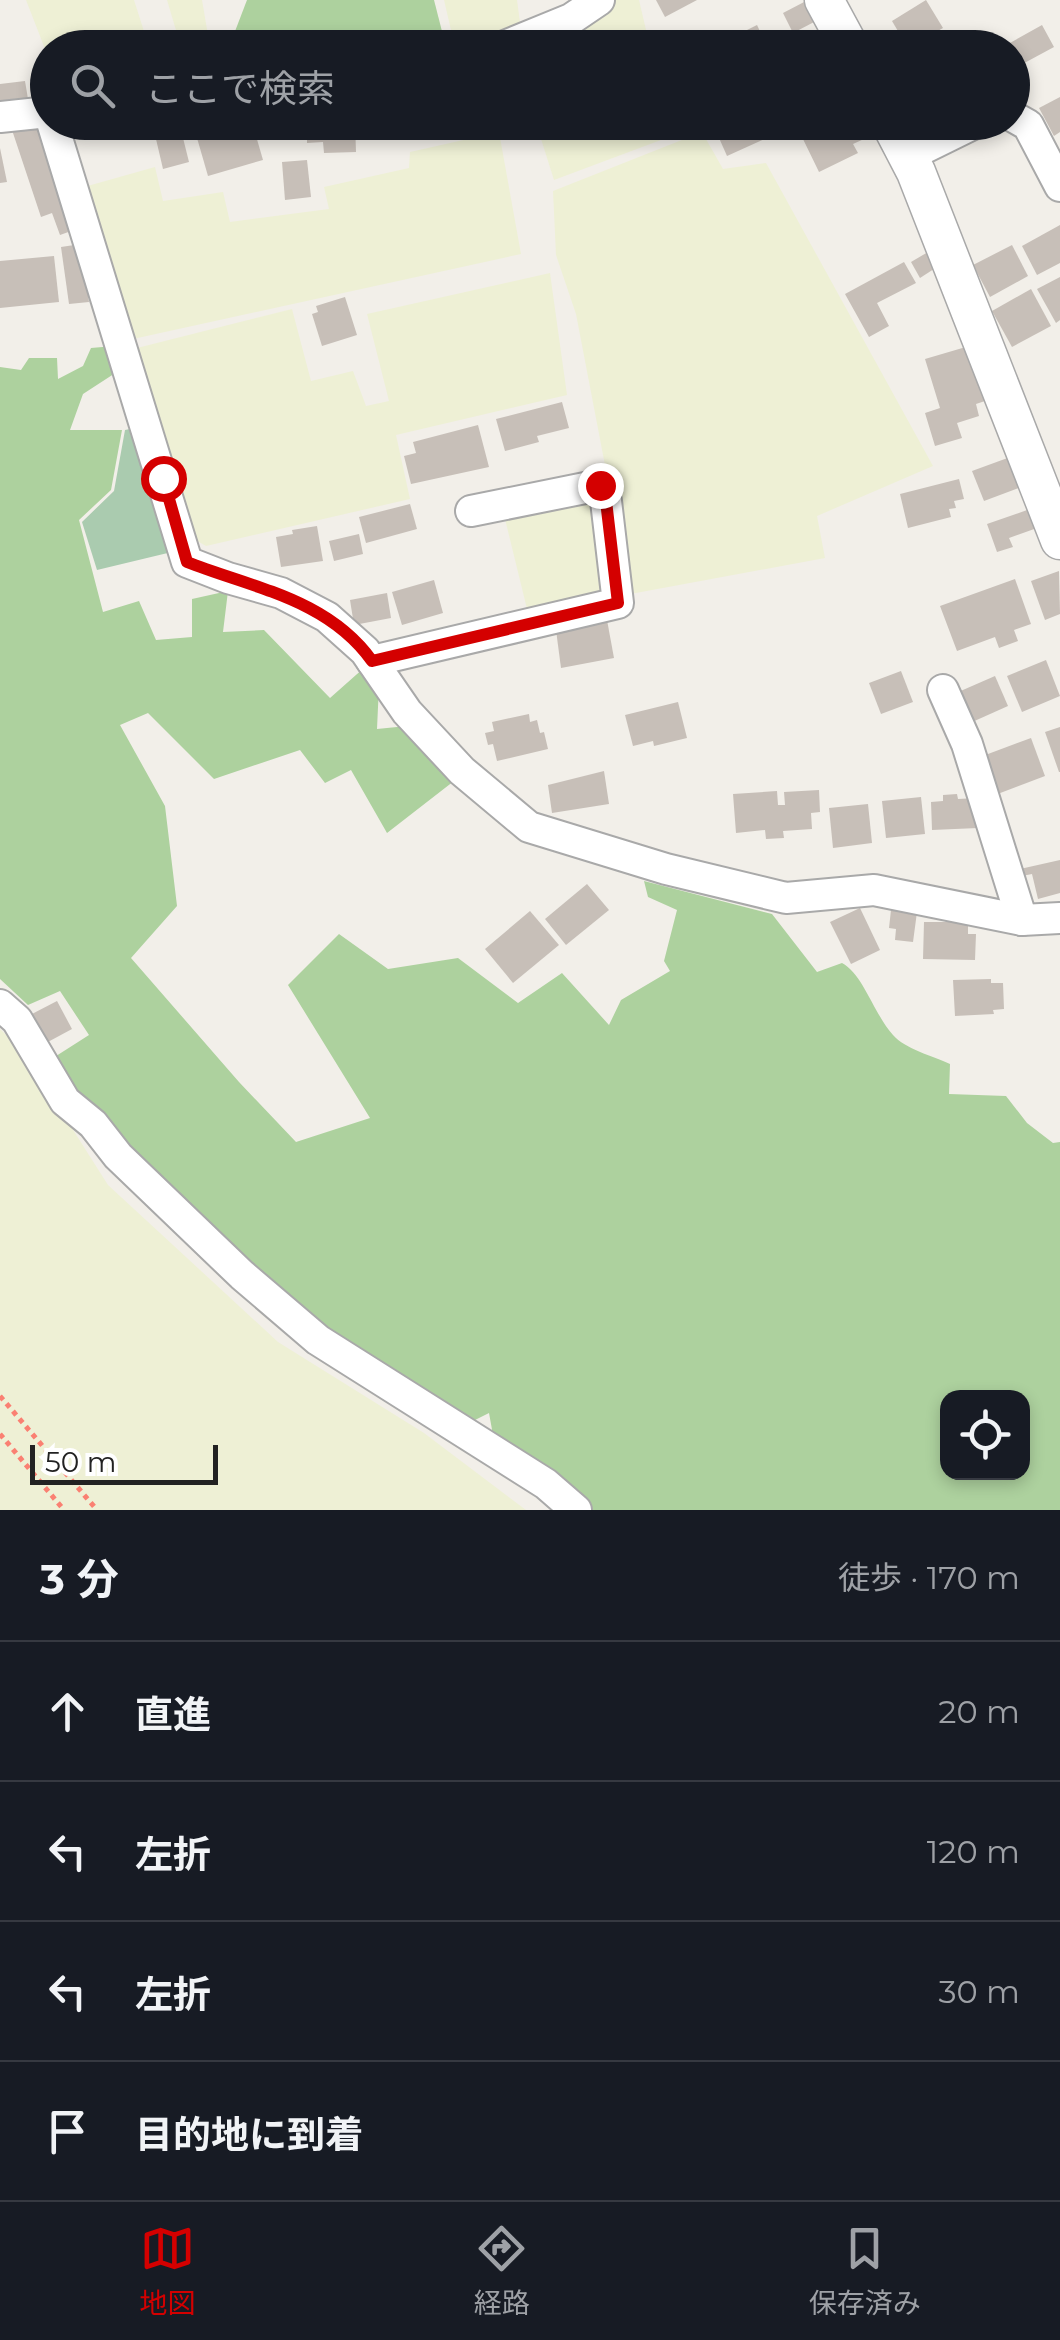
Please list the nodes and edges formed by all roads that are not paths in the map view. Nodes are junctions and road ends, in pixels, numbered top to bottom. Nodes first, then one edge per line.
1 (599, 0) edge
2 (824, 0) edge
3 (545, 30) edge
4 (840, 30) edge
5 (30, 114) edge
6 (0, 117) edge
7 (1030, 129) edge
8 (58, 140) edge
9 (900, 140) edge
10 (940, 140) edge
11 (908, 156) junction
12 (1060, 186) edge
13 (471, 512) dead end
14 (1060, 540) edge
15 (372, 661) junction
16 (943, 690) dead end
17 (1060, 918) edge
18 (1022, 920) junction
19 (0, 1005) edge
20 (576, 1510) edge

1 - 3 street
2 - 4 street
5 - 6 street
7 - 12 street
8 - 15 street
9 - 11 street
10 - 11 street
11 - 14 street
13 - 15 street
15 - 18 street
16 - 18 street
17 - 18 street
19 - 20 street

